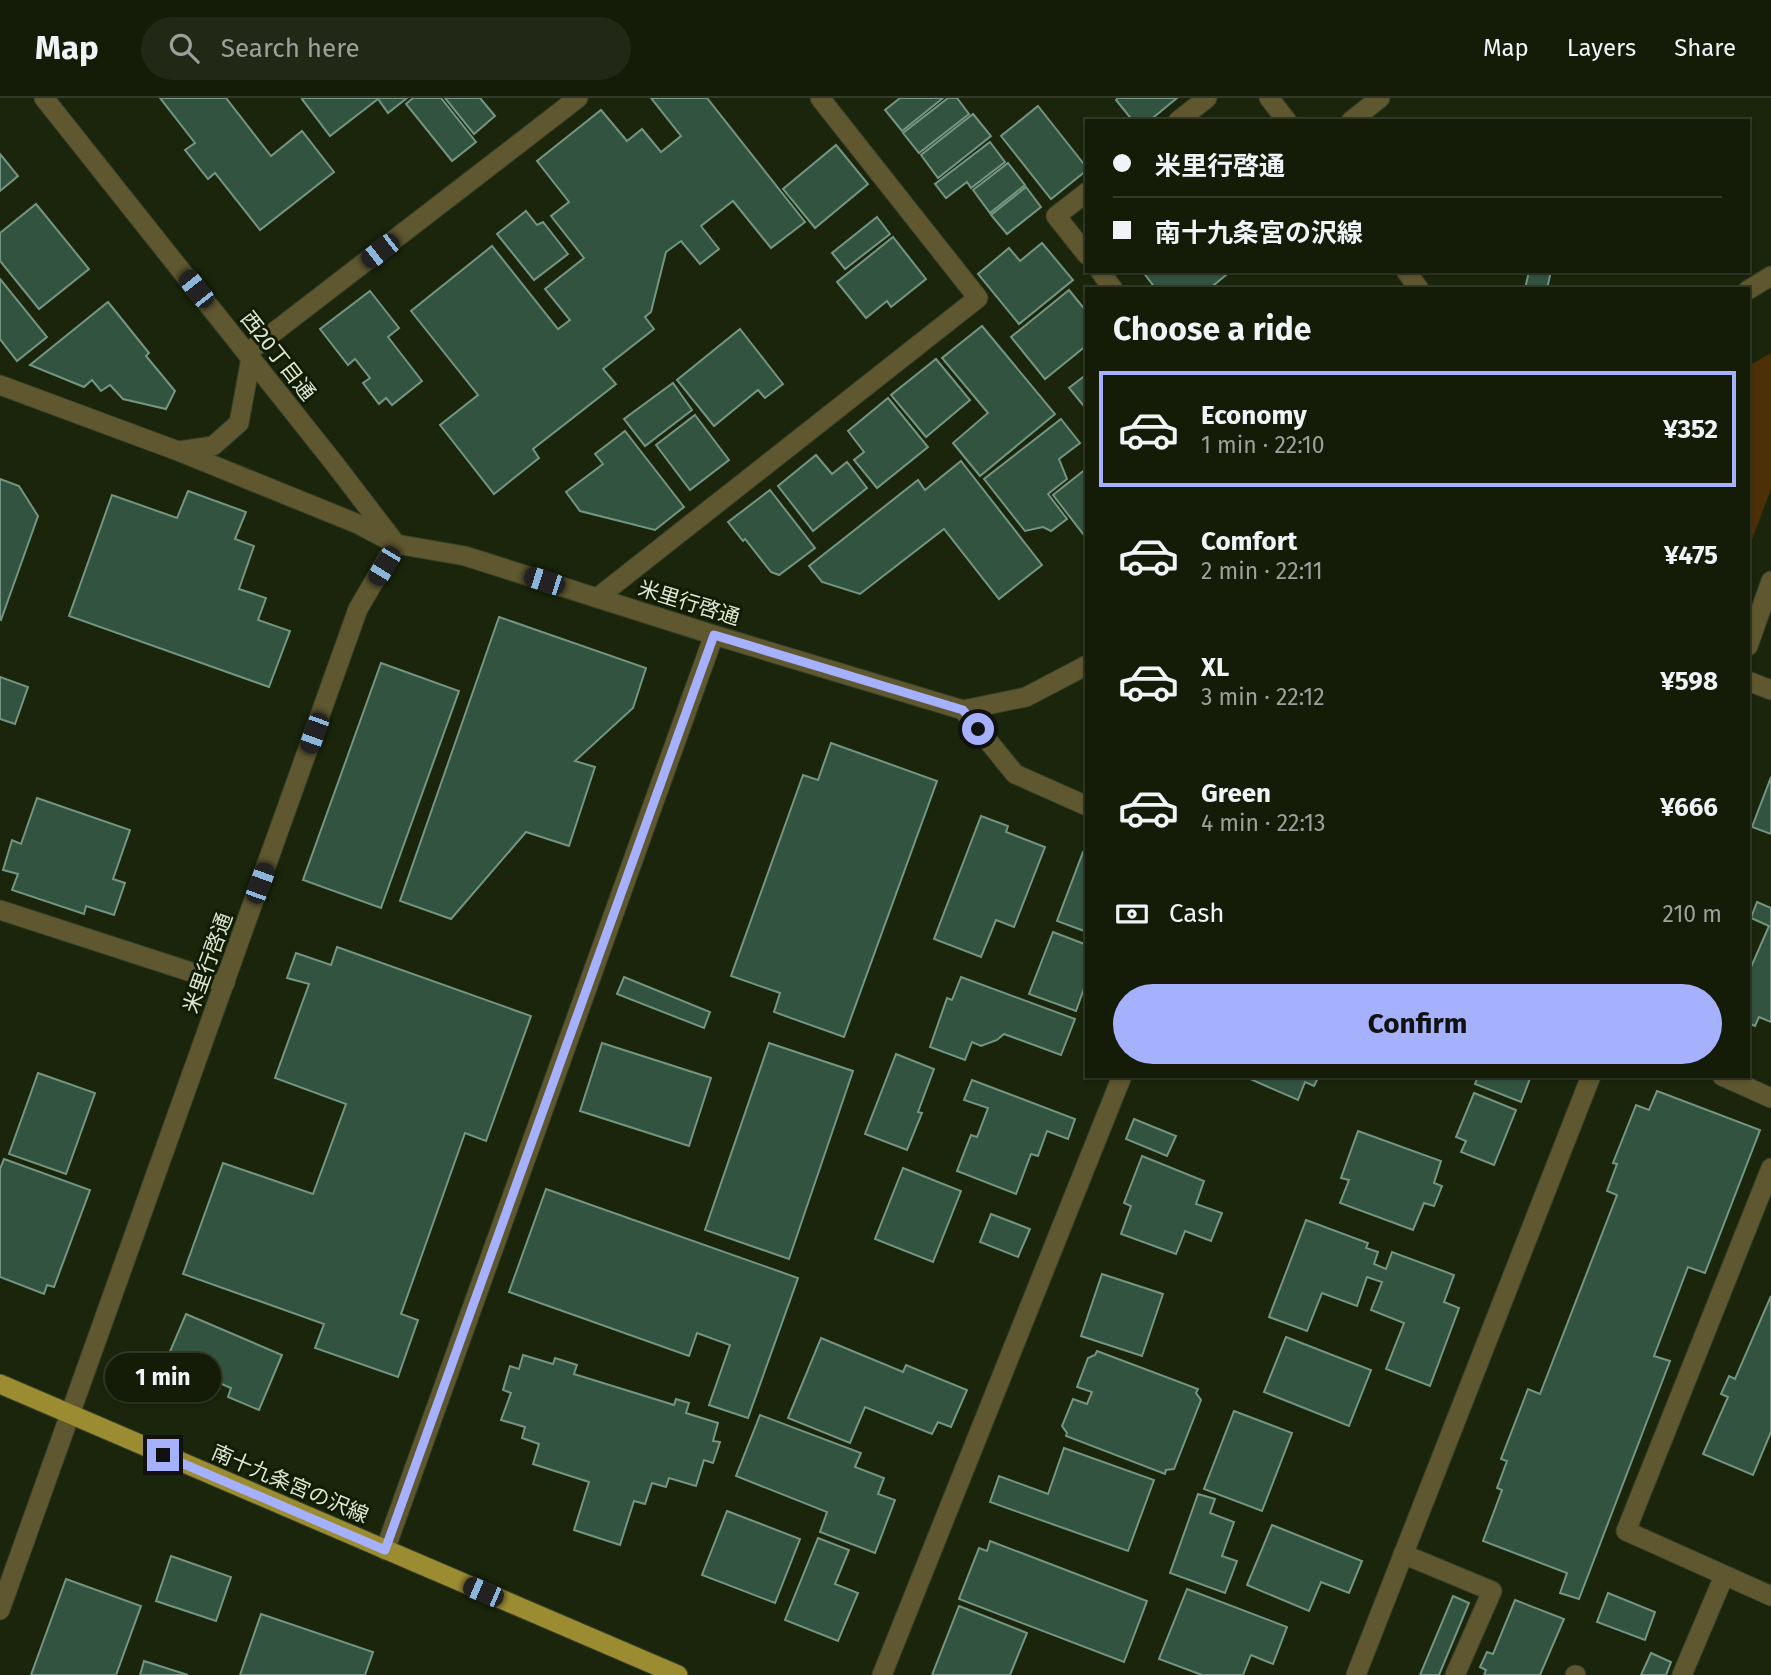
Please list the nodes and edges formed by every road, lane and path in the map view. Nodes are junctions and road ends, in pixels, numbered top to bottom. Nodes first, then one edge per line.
1 (44, 98) edge
2 (578, 98) edge
3 (820, 98) edge
4 (1207, 98) edge
5 (1269, 98) edge
6 (1380, 98) edge
7 (1181, 119) edge
8 (1285, 119) edge
9 (1354, 119) edge
10 (1085, 194) edge
11 (1085, 252) edge
12 (1771, 276) edge
13 (1750, 289) edge
14 (249, 356) junction
15 (0, 385) edge
16 (178, 452) junction
17 (396, 544) junction
18 (1771, 581) edge
19 (597, 598) junction
20 (714, 635) junction
21 (1750, 640) edge
22 (1085, 666) edge
23 (1750, 682) edge
24 (1771, 690) edge
25 (963, 710) junction
26 (1085, 805) edge
27 (0, 910) edge
28 (225, 983) junction
29 (1121, 1078) edge
30 (1590, 1078) edge
31 (1726, 1078) edge
32 (1771, 1098) edge
33 (1771, 1168) edge
34 (0, 1384) edge
35 (70, 1415) junction
36 (385, 1550) junction
37 (1404, 1554) junction
38 (1724, 1576) junction
39 (1771, 1596) edge
40 (0, 1610) edge
41 (678, 1675) edge
42 (882, 1675) edge
43 (1356, 1675) edge
44 (1455, 1675) edge
45 (1682, 1675) edge

1 - 14 street, 西20丁目通
2 - 14 street
3 - 19 street
4 - 7 street
5 - 8 street
6 - 9 street
10 - 11 street
12 - 13 street
14 - 16 street
14 - 17 street, 西20丁目通
15 - 16 street
16 - 17 street
17 - 19 street, 米里行啓通
17 - 28 street, 米里行啓通
18 - 21 street
19 - 20 street, 米里行啓通
20 - 25 street, 米里行啓通
20 - 36 street
22 - 25 street, 米里行啓通
23 - 24 street
25 - 26 street
27 - 28 street
28 - 35 street, 米里行啓通
29 - 42 street
30 - 37 street
31 - 32 street
33 - 38 street
34 - 35 main road, 南十九条宮の沢線
35 - 36 main road, 南十九条宮の沢線
35 - 40 street, 米里行啓通
36 - 41 main road, 南十九条宮の沢線
37 - 43 street
37 - 44 street
38 - 39 street
38 - 45 street

